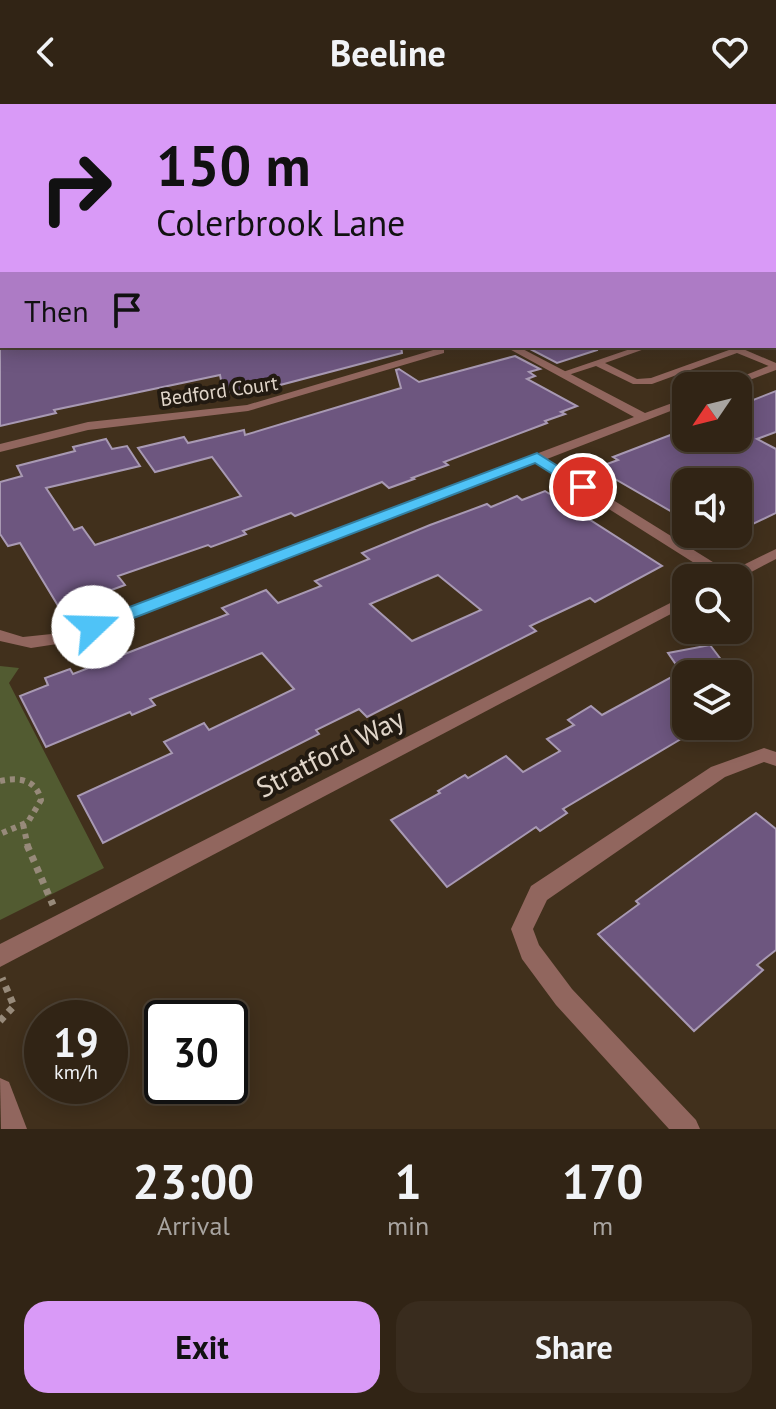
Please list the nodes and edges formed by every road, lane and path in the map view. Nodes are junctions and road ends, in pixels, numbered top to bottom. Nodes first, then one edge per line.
1 (513, 348) edge
2 (642, 348) edge
3 (733, 348) edge
4 (440, 351) dead end
5 (597, 363) junction
6 (776, 366) edge
7 (562, 374) junction
8 (752, 375) edge
9 (672, 406) edge
10 (644, 417) junction
11 (0, 448) edge
12 (537, 458) junction
13 (776, 553) edge
14 (707, 564) edge
15 (752, 566) edge
16 (672, 607) edge
17 (0, 635) edge
18 (776, 759) edge
19 (0, 781) edge
20 (23, 824) junction
21 (0, 834) edge
22 (62, 924) junction
23 (0, 956) edge
24 (0, 974) edge
25 (0, 1021) edge
26 (0, 1091) edge
27 (14, 1129) edge
28 (687, 1129) edge

1 - 7 street
2 - 5 lane
3 - 5 lane
3 - 6 lane
4 - 11 street, Bedford Court
5 - 7 lane
6 - 8 street
7 - 10 street
9 - 10 street
10 - 12 street
12 - 14 street
12 - 17 street
13 - 15 street
16 - 22 street, Stratford Way
18 - 28 street
19 - 20 path
20 - 21 path
20 - 22 path
22 - 23 street, Stratford Way
24 - 25 path
26 - 27 street

